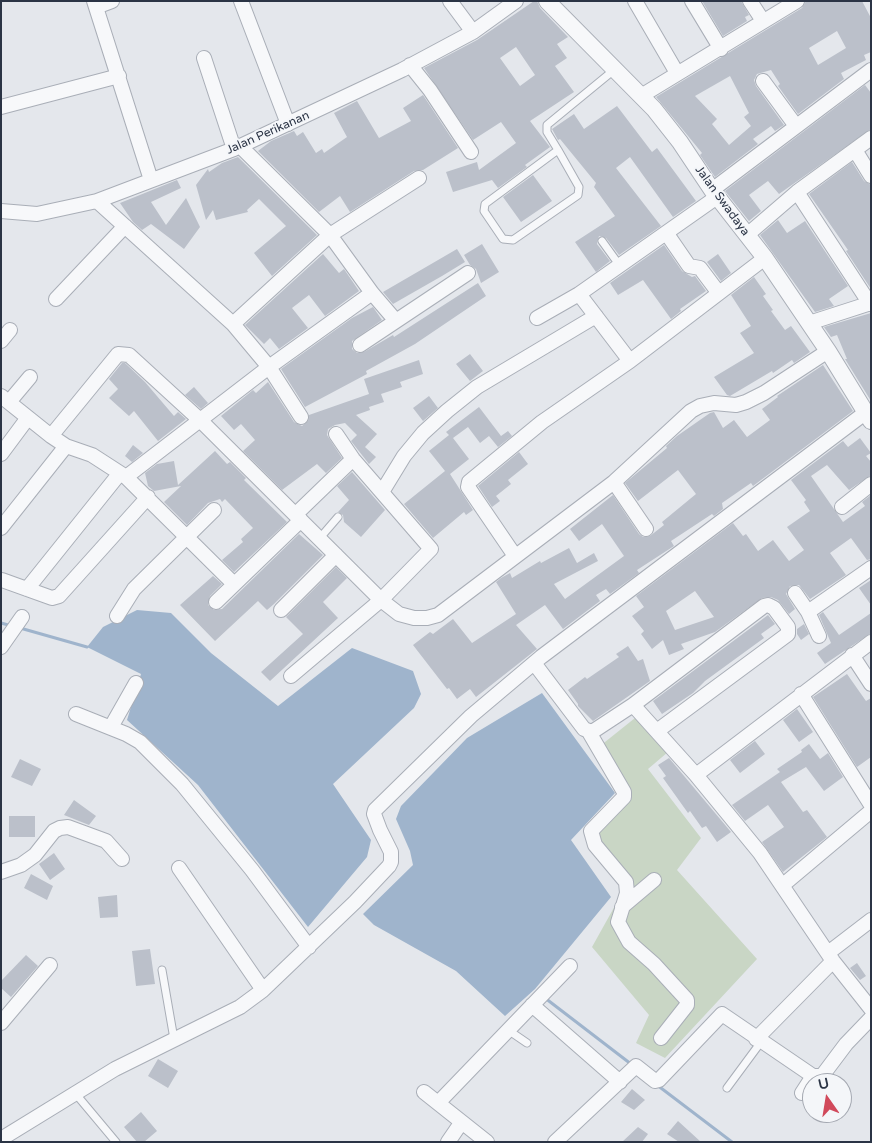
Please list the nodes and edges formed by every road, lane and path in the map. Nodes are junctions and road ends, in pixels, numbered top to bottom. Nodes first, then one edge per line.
1 (112, 1) edge
2 (241, 1) edge
3 (450, 1) edge
4 (516, 1) edge
5 (547, 1) edge
6 (635, 1) edge
7 (692, 1) edge
8 (750, 1) edge
9 (797, 1) edge
10 (95, 4) edge
11 (763, 20) junction
12 (473, 32) junction
13 (721, 49) junction
14 (204, 58) dead end
15 (410, 65) junction
16 (614, 70) junction
17 (871, 70) edge
18 (677, 73) junction
19 (120, 76) junction
20 (763, 80) dead end
21 (641, 96) junction
22 (1, 107) edge
23 (288, 124) junction
24 (796, 126) junction
25 (871, 138) edge
26 (237, 148) junction
27 (558, 150) junction
28 (855, 150) junction
29 (471, 152) dead end
30 (871, 176) edge
31 (419, 178) dead end
32 (151, 180) junction
33 (797, 192) junction
34 (715, 193) junction
35 (97, 201) junction
36 (1, 212) edge
37 (125, 226) junction
38 (667, 234) junction
39 (330, 235) junction
40 (747, 235) junction
41 (602, 241) dead end
42 (765, 258) junction
43 (620, 266) junction
44 (468, 273) dead end
45 (718, 292) junction
46 (372, 293) junction
47 (579, 294) junction
48 (56, 298) dead end
49 (870, 303) edge
50 (596, 316) junction
51 (537, 318) dead end
52 (396, 321) junction
53 (809, 323) junction
54 (233, 324) junction
55 (360, 345) dead end
56 (828, 351) junction
57 (630, 361) junction
58 (268, 367) junction
59 (30, 377) dead end
60 (5, 399) edge
61 (301, 417) dead end
62 (868, 417) edge
63 (27, 419) junction
64 (200, 420) junction
65 (336, 434) dead end
66 (51, 436) junction
67 (66, 446) junction
68 (1, 454) edge
69 (353, 460) junction
70 (123, 475) junction
71 (614, 482) junction
72 (871, 484) edge
73 (382, 492) junction
74 (148, 497) junction
75 (842, 507) dead end
76 (214, 510) dead end
77 (299, 517) junction
78 (338, 517) dead end
79 (1, 528) edge
80 (646, 529) dead end
81 (187, 536) junction
82 (319, 539) junction
83 (336, 556) junction
84 (515, 556) junction
85 (871, 568) edge
86 (2, 580) edge
87 (234, 584) junction
88 (27, 589) junction
89 (795, 593) dead end
90 (381, 600) junction
91 (216, 602) dead end
92 (281, 610) dead end
93 (808, 612) junction
94 (117, 616) dead end
95 (819, 636) dead end
96 (871, 642) edge
97 (852, 655) junction
98 (534, 663) junction
99 (290, 676) dead end
100 (136, 683) dead end
101 (871, 684) edge
102 (801, 694) junction
103 (633, 705) junction
104 (76, 714) dead end
105 (111, 728) junction
106 (658, 731) junction
107 (589, 732) junction
108 (696, 774) junction
109 (871, 805) edge
110 (871, 811) edge
111 (122, 859) dead end
112 (179, 868) dead end
113 (1, 872) edge
114 (654, 880) dead end
115 (783, 885) junction
116 (622, 906) junction
117 (871, 920) edge
118 (309, 947) junction
119 (830, 957) junction
120 (50, 965) dead end
121 (570, 966) dead end
122 (162, 970) dead end
123 (263, 990) junction
124 (533, 1003) junction
125 (871, 1009) edge
126 (871, 1018) edge
127 (1, 1023) edge
128 (508, 1030) junction
129 (661, 1038) dead end
130 (174, 1039) junction
131 (758, 1041) junction
132 (527, 1043) dead end
133 (812, 1073) edge
134 (825, 1073) edge
135 (622, 1081) junction
136 (727, 1088) dead end
137 (424, 1092) dead end
138 (75, 1093) junction
139 (438, 1103) junction
140 (461, 1122) junction
141 (1, 1139) edge
142 (116, 1142) edge
143 (448, 1142) edge
144 (488, 1142) edge
145 (555, 1142) edge

1 - 10 street
2 - 23 street
3 - 12 street
4 - 12 street, Jalan Perikanan
5 - 16 street, Jalan Swadaya
6 - 18 street
7 - 13 street
8 - 11 street
9 - 11 street
10 - 19 street
11 - 13 street
12 - 15 street, Jalan Perikanan
13 - 18 street
14 - 26 street
15 - 23 street, Jalan Perikanan
15 - 29 street
16 - 21 street, Jalan Swadaya
16 - 27 lane
17 - 24 street
18 - 21 street
19 - 22 street
19 - 32 street
20 - 24 street
21 - 34 street, Jalan Swadaya
23 - 26 street, Jalan Perikanan
24 - 34 street
25 - 28 street
26 - 32 street, Jalan Perikanan
26 - 39 street
27 - 27 lane
28 - 30 street
28 - 33 street
31 - 39 street
32 - 35 street, Jalan Perikanan
33 - 40 street
33 - 49 street
34 - 38 street
34 - 40 street, Jalan Swadaya
35 - 36 street, Jalan Perikanan
35 - 37 street
37 - 48 street
37 - 54 street
38 - 43 street
38 - 45 street
39 - 46 street
39 - 54 street
40 - 42 street, Jalan Swadaya
41 - 43 lane
42 - 45 street
42 - 53 street, Jalan Swadaya
43 - 47 street
44 - 52 street
45 - 57 street
46 - 52 street
46 - 58 street
47 - 50 street
47 - 51 street
49 - 53 street
50 - 57 street
50 - 73 street
52 - 55 street
53 - 56 street, Jalan Swadaya
54 - 58 street
56 - 62 street, Jalan Swadaya
56 - 71 street
57 - 84 street
58 - 61 street
58 - 64 street
59 - 60 street
60 - 63 street
62 - 98 street
63 - 66 street
63 - 68 street
64 - 66 street
64 - 70 street
64 - 77 street
65 - 69 street
66 - 67 street
67 - 70 street
67 - 79 street
69 - 73 street
69 - 77 street
70 - 74 street
70 - 88 street
71 - 80 street
71 - 84 street
72 - 75 street
73 - 90 street
74 - 81 street
74 - 88 street
76 - 81 street
77 - 82 street
77 - 87 street
78 - 82 lane
81 - 87 street
81 - 94 street
82 - 83 street
83 - 90 street
83 - 92 street
84 - 90 street
85 - 93 street
86 - 88 street
87 - 91 street
89 - 93 street
90 - 99 street
93 - 95 street
96 - 97 street
97 - 101 street
97 - 102 street
98 - 107 street
98 - 118 street
100 - 105 street
102 - 108 street
102 - 109 street
103 - 106 street
103 - 106 street
103 - 107 street
104 - 105 street
105 - 118 street
106 - 108 street
107 - 116 street
108 - 115 street
110 - 115 street
111 - 113 street
112 - 123 street
114 - 116 street
115 - 119 street
116 - 129 street
117 - 119 street
118 - 123 street
119 - 125 street
119 - 131 street
120 - 127 street
121 - 124 street
122 - 130 lane
123 - 130 street
124 - 128 street
124 - 135 street
126 - 134 street
128 - 132 lane
128 - 139 street
130 - 138 street
131 - 133 street
131 - 135 street
131 - 136 lane
135 - 145 street
137 - 139 street
138 - 141 street
138 - 142 lane
139 - 140 street
140 - 143 street
140 - 144 street

